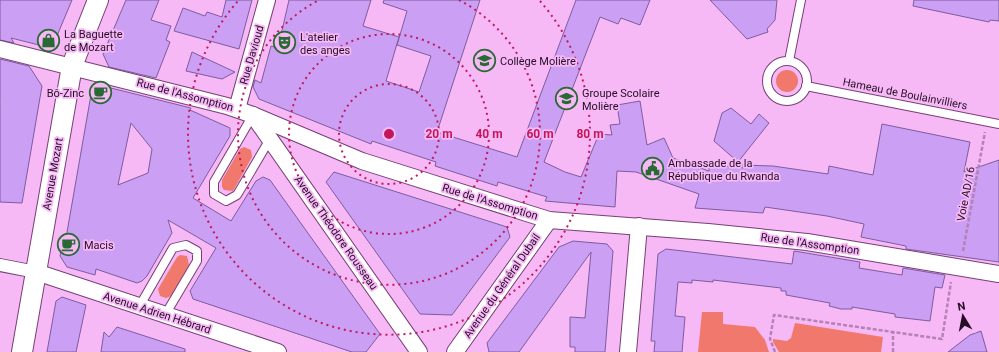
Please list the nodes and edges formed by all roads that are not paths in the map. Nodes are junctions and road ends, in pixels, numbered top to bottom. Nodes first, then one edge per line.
1 (98, 0) edge
2 (267, 0) edge
3 (801, 0) edge
4 (0, 49) edge
5 (789, 61) junction
6 (72, 66) junction
7 (806, 86) junction
8 (236, 109) junction
9 (253, 115) junction
10 (999, 124) edge
11 (270, 139) junction
12 (549, 220) junction
13 (639, 226) junction
14 (0, 265) edge
15 (36, 272) junction
16 (999, 274) edge
17 (139, 307) junction
18 (165, 315) junction
19 (22, 352) edge
20 (278, 352) edge
21 (418, 352) edge
22 (424, 352) edge
23 (430, 352) edge
24 (455, 352) edge
25 (628, 352) edge

1 - 6 street, Avenue Mozart
2 - 8 street, Rue Davioud
3 - 5 lane
4 - 6 street, Rue de l'Assomption
5 - 7 lane
5 - 7 lane
6 - 8 street, Rue de l'Assomption
6 - 15 street, Avenue Mozart
7 - 10 lane, Hameau de Boulainvilliers
8 - 9 street, Rue de l'Assomption
9 - 11 street, Avenue Théodore Rousseau
9 - 11 lane
9 - 12 street, Rue de l'Assomption
11 - 21 street, Avenue Théodore Rousseau
12 - 13 street, Rue de l'Assomption
12 - 24 street, Avenue du Général Dubail
13 - 16 street, Rue de l'Assomption
13 - 25 street
14 - 15 street
15 - 17 street, Avenue Adrien Hébrard
15 - 19 street, Avenue Mozart
17 - 18 street, Avenue Adrien Hébrard
17 - 18 lane
18 - 20 street, Avenue Adrien Hébrard
22 - 23 street

